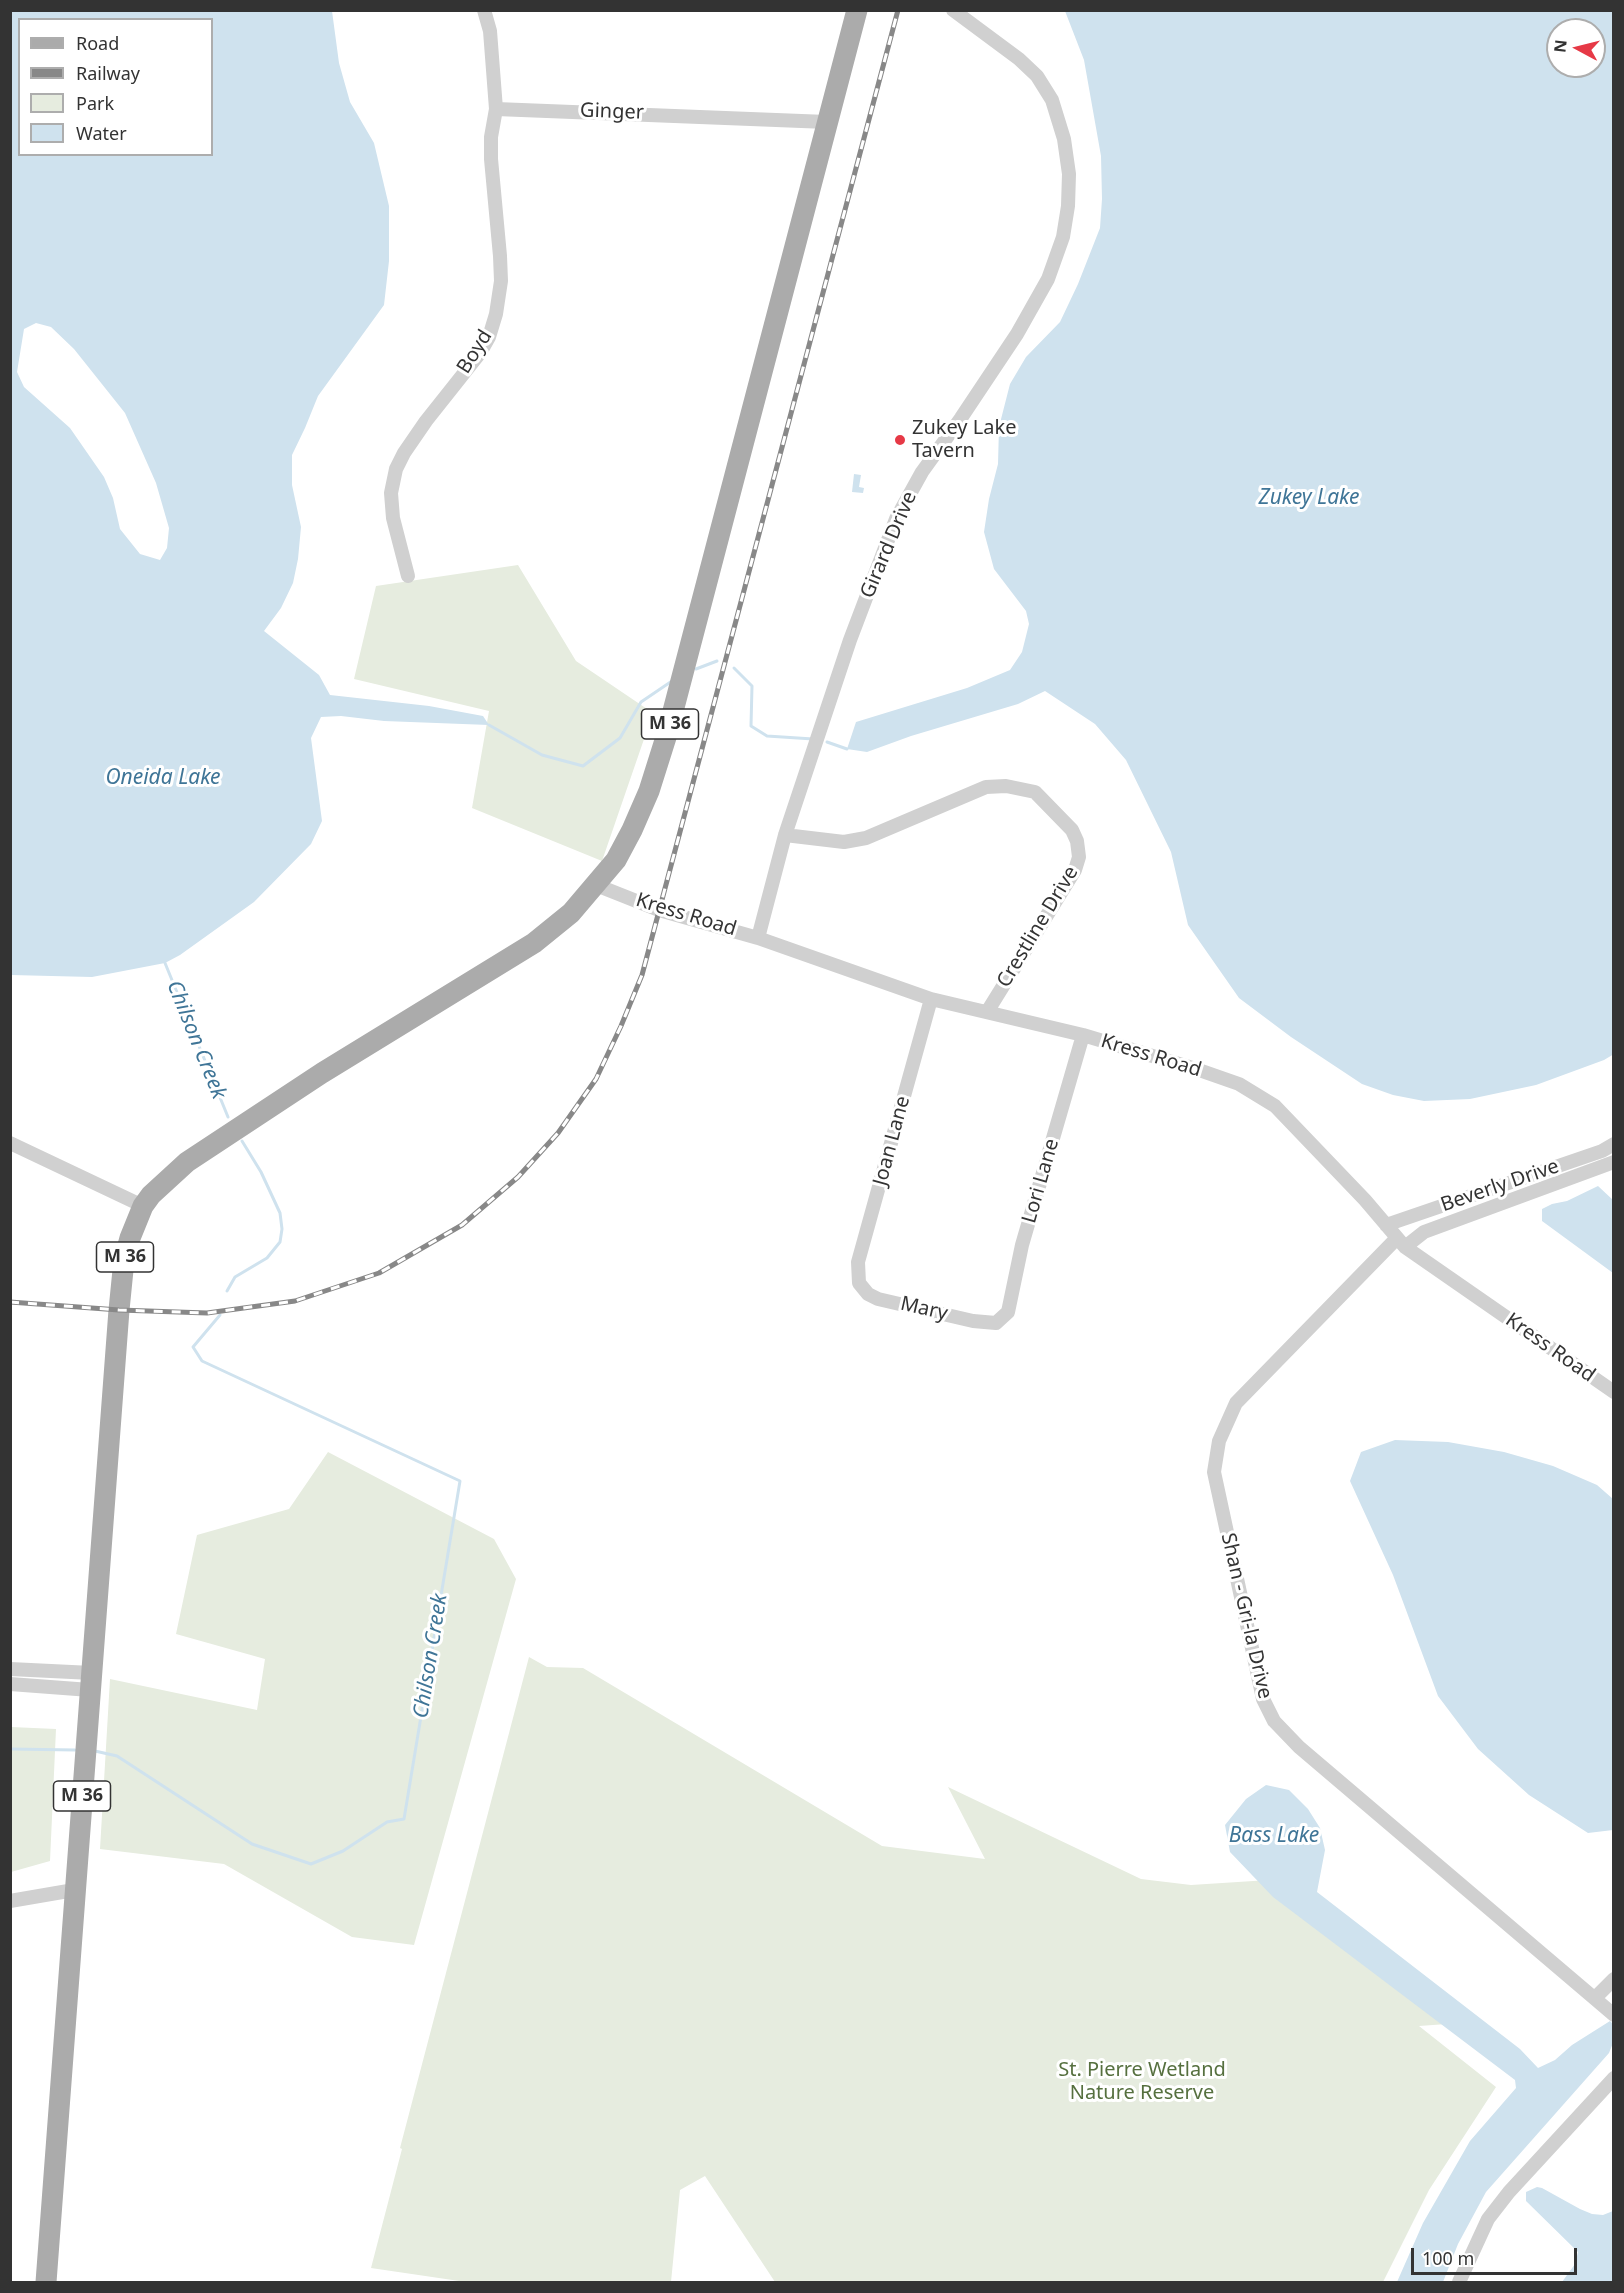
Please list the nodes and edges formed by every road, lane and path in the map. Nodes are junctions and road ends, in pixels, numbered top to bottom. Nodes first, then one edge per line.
1 (484, 10) edge
2 (857, 10) edge
3 (953, 10) edge
4 (496, 109) junction
5 (827, 122) junction
6 (408, 576) dead end
7 (785, 835) junction
8 (596, 885) junction
9 (758, 938) junction
10 (931, 999) junction
11 (987, 1012) junction
12 (1083, 1035) junction
13 (10, 1143) edge
14 (1614, 1144) edge
15 (1614, 1162) edge
16 (143, 1206) junction
17 (1386, 1226) junction
18 (1401, 1243) junction
19 (859, 1283) joint
20 (996, 1323) joint
21 (1614, 1392) edge
22 (10, 1669) edge
23 (91, 1681) junction
24 (10, 1683) edge
25 (74, 1890) junction
26 (10, 1901) edge
27 (1614, 1979) edge
28 (1595, 1998) junction
29 (1614, 2015) edge
30 (1614, 2078) edge
31 (46, 2283) edge
32 (1459, 2283) edge

1 - 4 street
2 - 5 main road, M 36
3 - 7 street, Girard Drive
4 - 5 street, Ginger
4 - 6 street, Boyd
5 - 8 main road, M 36
7 - 9 street, Girard Drive
7 - 11 street, Crestline Drive
8 - 9 street, Kress Road
8 - 16 main road, M 36
9 - 10 street, Kress Road
10 - 11 street, Kress Road
10 - 19 street, Joan Lane
11 - 12 street, Kress Road
12 - 17 street, Kress Road
12 - 20 street, Lori Lane
13 - 16 street
14 - 17 street, Beverly Drive
15 - 18 street, Shan - Gri-la Drive
16 - 23 main road, M 36
17 - 18 street, Kress Road
18 - 21 street, Kress Road
18 - 28 street, Shan - Gri-la Drive
19 - 20 street, Mary
22 - 23 street
23 - 24 street
23 - 25 main road, M 36
25 - 26 street
25 - 31 main road, M 36
27 - 28 street
28 - 29 street, Shan - Gri-la Drive
30 - 32 street

